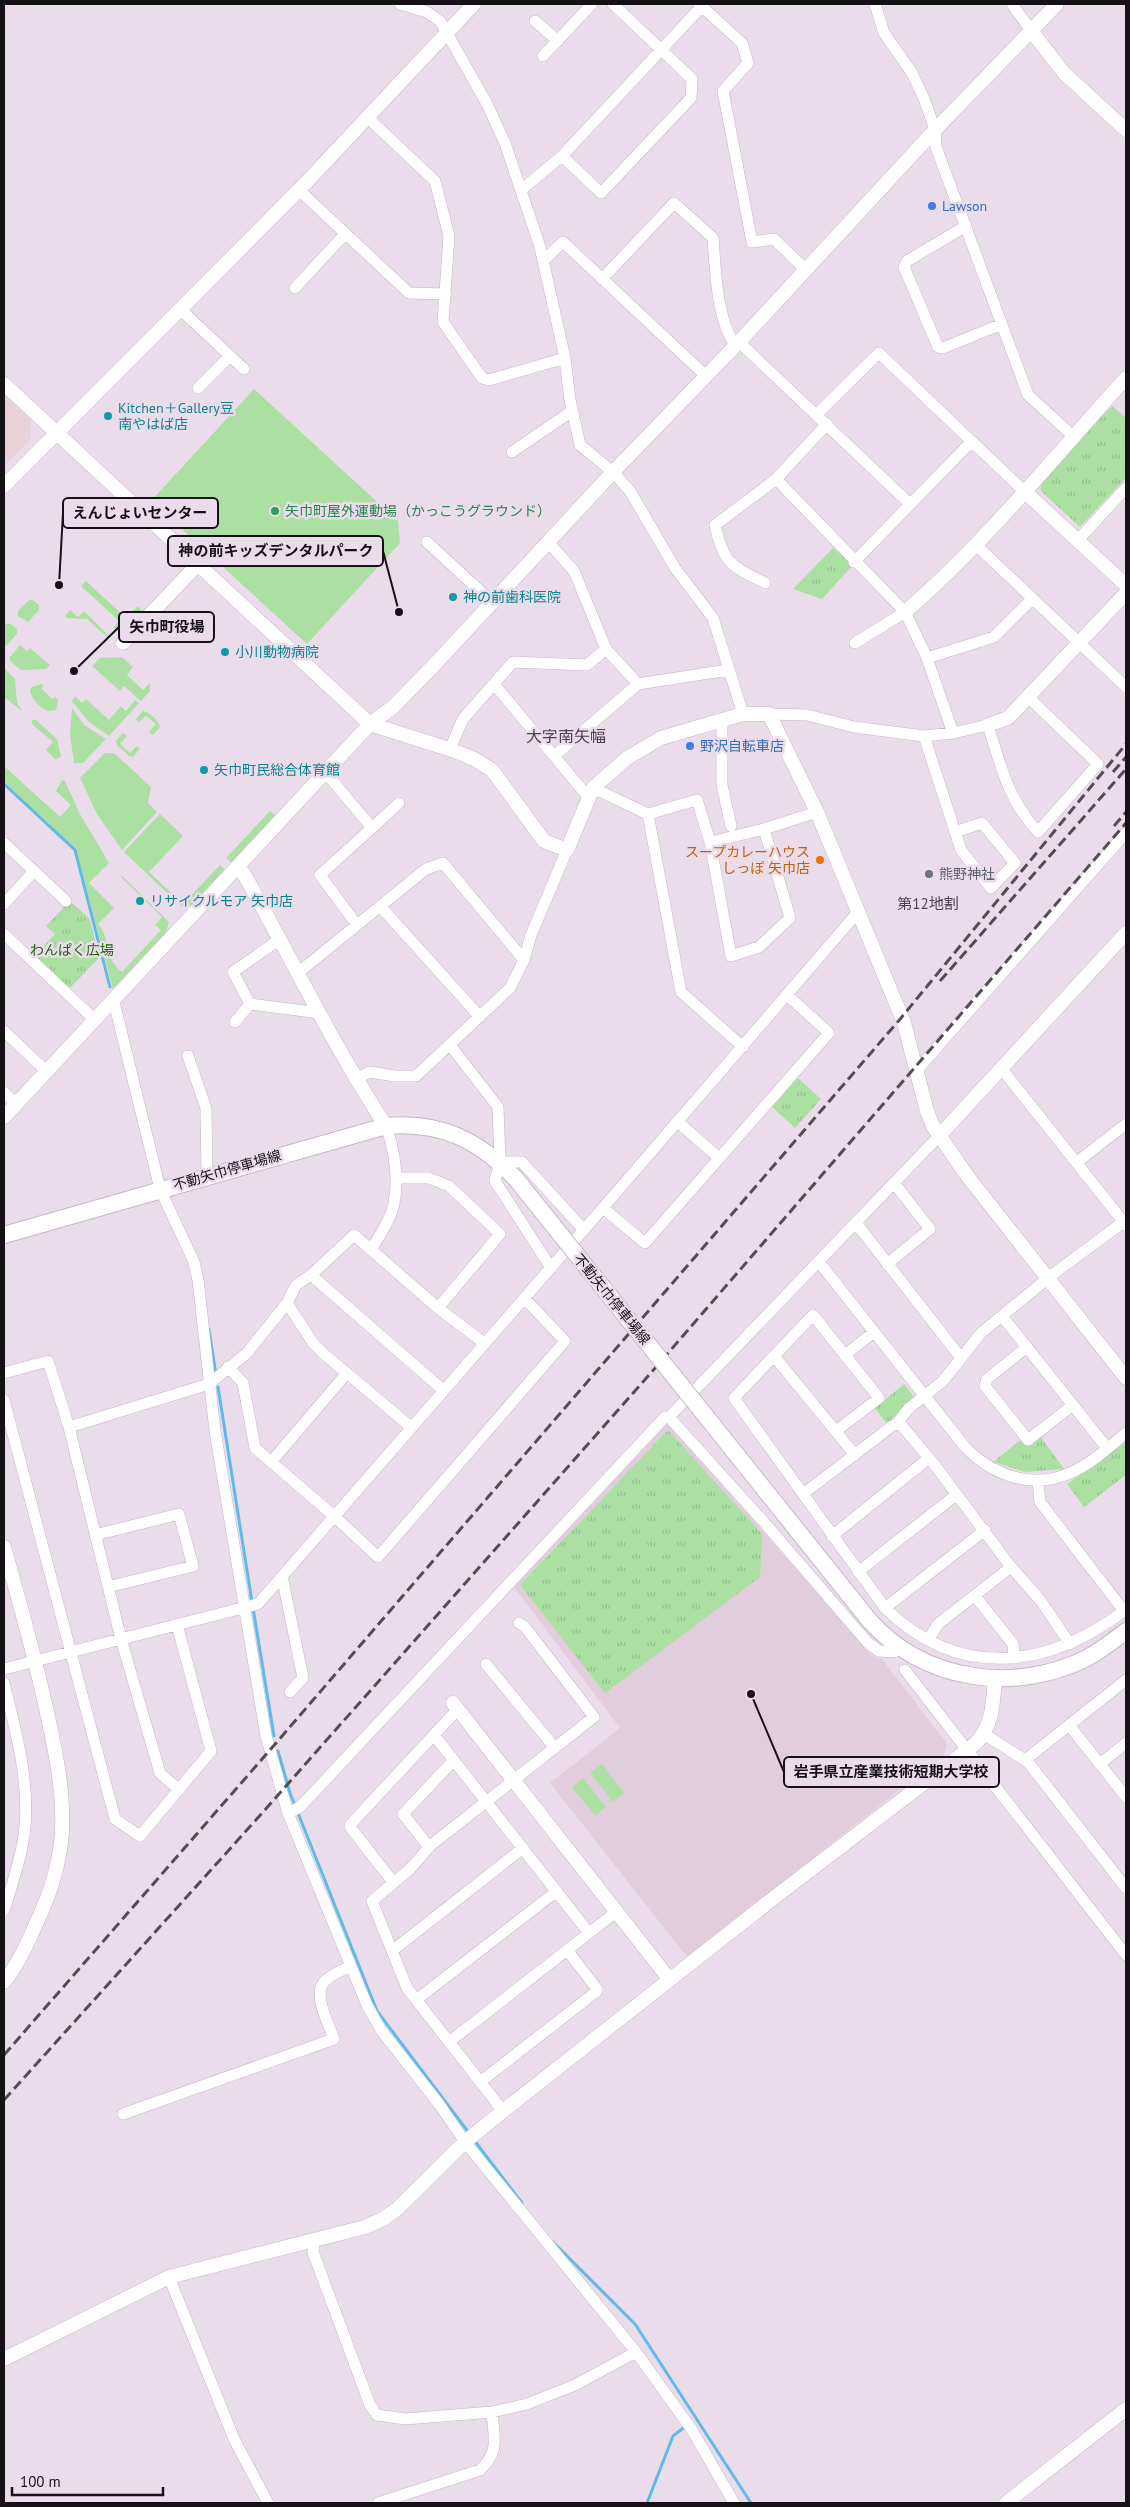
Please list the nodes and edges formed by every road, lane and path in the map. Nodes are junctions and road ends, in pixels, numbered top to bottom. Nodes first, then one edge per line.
1 (400, 4) edge
2 (474, 4) edge
3 (592, 4) edge
4 (613, 4) edge
5 (702, 4) edge
6 (875, 4) edge
7 (1012, 4) edge
8 (1057, 4) edge
9 (535, 21) dead end
10 (1032, 32) junction
11 (446, 34) junction
12 (558, 41) junction
13 (662, 49) junction
14 (544, 56) dead end
15 (368, 118) junction
16 (935, 130) junction
17 (1126, 130) edge
18 (562, 156) junction
19 (299, 190) junction
20 (521, 190) junction
21 (966, 226) junction
22 (346, 234) junction
23 (543, 261) junction
24 (806, 270) junction
25 (602, 279) junction
26 (295, 288) dead end
27 (446, 294) junction
28 (181, 310) junction
29 (1002, 324) junction
30 (737, 344) junction
31 (229, 357) junction
32 (565, 358) junction
33 (244, 369) dead end
34 (706, 376) junction
35 (1126, 378) edge
36 (4, 384) edge
37 (198, 388) dead end
38 (572, 411) junction
39 (817, 414) junction
40 (827, 424) junction
41 (57, 434) junction
42 (1073, 436) junction
43 (972, 441) junction
44 (512, 452) dead end
45 (613, 472) junction
46 (776, 479) junction
47 (4, 486) edge
48 (1126, 488) edge
49 (1024, 491) junction
50 (910, 504) junction
51 (1078, 540) junction
52 (427, 542) dead end
53 (548, 542) junction
54 (976, 545) junction
55 (854, 562) junction
56 (198, 564) junction
57 (765, 583) dead end
58 (1126, 585) edge
59 (1126, 593) edge
60 (1032, 599) junction
61 (492, 602) junction
62 (905, 612) junction
63 (123, 643) dead end
64 (855, 643) dead end
65 (1078, 644) junction
66 (606, 649) junction
67 (927, 658) junction
68 (728, 670) junction
69 (494, 684) junction
70 (638, 684) junction
71 (1126, 688) edge
72 (1028, 696) junction
73 (743, 714) junction
74 (769, 714) junction
75 (722, 721) junction
76 (370, 724) junction
77 (988, 725) junction
78 (952, 733) junction
79 (924, 736) junction
80 (450, 750) junction
81 (554, 756) junction
82 (326, 773) junction
83 (591, 793) junction
84 (399, 803) dead end
85 (817, 812) junction
86 (648, 814) junction
87 (731, 826) dead end
88 (372, 828) junction
89 (764, 829) junction
90 (955, 832) junction
91 (1126, 833) edge
92 (4, 842) edge
93 (710, 842) junction
94 (568, 850) junction
95 (238, 866) junction
96 (34, 871) junction
97 (66, 901) dead end
98 (4, 904) edge
99 (380, 906) junction
100 (858, 912) junction
101 (357, 925) junction
102 (4, 934) edge
103 (1125, 936) edge
104 (280, 939) junction
105 (524, 960) junction
106 (299, 972) junction
107 (787, 995) junction
108 (113, 998) junction
109 (250, 1004) junction
110 (320, 1013) junction
111 (480, 1017) junction
112 (94, 1018) junction
113 (235, 1022) dead end
114 (4, 1031) edge
115 (450, 1046) junction
116 (743, 1046) junction
117 (188, 1056) dead end
118 (1001, 1068) junction
119 (917, 1070) junction
120 (46, 1071) junction
121 (355, 1079) junction
122 (4, 1092) edge
123 (16, 1104) junction
124 (4, 1117) edge
125 (678, 1122) junction
126 (1126, 1124) edge
127 (386, 1126) junction
128 (939, 1136) junction
129 (719, 1158) junction
130 (500, 1162) junction
131 (1077, 1162) junction
132 (207, 1176) junction
133 (396, 1178) junction
134 (894, 1183) junction
135 (160, 1189) junction
136 (603, 1208) junction
137 (1125, 1222) edge
138 (856, 1223) junction
139 (584, 1230) junction
140 (4, 1235) edge
141 (372, 1250) junction
142 (819, 1262) junction
143 (888, 1264) junction
144 (550, 1268) junction
145 (311, 1275) junction
146 (1048, 1278) junction
147 (524, 1298) junction
148 (287, 1303) junction
149 (438, 1308) junction
150 (1002, 1316) junction
151 (874, 1332) junction
152 (484, 1343) junction
153 (1027, 1346) junction
154 (845, 1355) junction
155 (774, 1356) junction
156 (962, 1358) junction
157 (4, 1373) edge
158 (347, 1373) junction
159 (218, 1376) junction
160 (1126, 1378) edge
161 (443, 1390) junction
162 (924, 1396) junction
163 (4, 1400) edge
164 (1073, 1405) junction
165 (669, 1417) junction
166 (897, 1424) junction
167 (68, 1427) junction
168 (411, 1427) junction
169 (836, 1431) junction
170 (1126, 1433) edge
171 (1107, 1448) junction
172 (855, 1455) junction
173 (929, 1458) junction
174 (271, 1462) junction
175 (1038, 1480) junction
176 (803, 1494) junction
177 (956, 1495) junction
178 (334, 1516) junction
179 (985, 1530) junction
180 (96, 1535) junction
181 (832, 1536) junction
182 (4, 1546) edge
183 (1011, 1567) junction
184 (858, 1572) junction
185 (282, 1576) junction
186 (108, 1587) junction
187 (975, 1596) junction
188 (250, 1606) junction
189 (885, 1608) junction
190 (519, 1623) dead end
191 (177, 1625) junction
192 (1126, 1630) edge
193 (121, 1639) junction
194 (928, 1640) junction
195 (1070, 1644) junction
196 (900, 1647) junction
197 (70, 1651) junction
198 (1014, 1658) junction
199 (35, 1661) junction
200 (486, 1664) dead end
201 (4, 1669) edge
202 (905, 1670) dead end
203 (996, 1679) junction
204 (1126, 1680) edge
205 (4, 1683) edge
206 (290, 1692) dead end
207 (455, 1706) joint
208 (1069, 1725) junction
209 (984, 1734) junction
210 (434, 1735) junction
211 (1126, 1743) edge
212 (555, 1748) junction
213 (968, 1750) junction
214 (454, 1760) junction
215 (1025, 1760) junction
216 (1100, 1764) junction
217 (514, 1780) junction
218 (178, 1790) junction
219 (1126, 1797) edge
220 (486, 1802) junction
221 (294, 1810) junction
222 (429, 1847) junction
223 (523, 1848) junction
224 (393, 1882) junction
225 (1126, 1888) edge
226 (556, 1891) junction
227 (4, 1910) edge
228 (616, 1912) junction
229 (589, 1933) junction
230 (567, 1950) junction
231 (392, 1951) junction
232 (1126, 1955) edge
233 (350, 1966) junction
234 (670, 1980) junction
235 (4, 1982) edge
236 (416, 2000) junction
237 (449, 2042) junction
238 (480, 2082) junction
239 (503, 2111) junction
240 (123, 2114) dead end
241 (468, 2138) junction
242 (314, 2240) junction
243 (169, 2277) junction
244 (636, 2352) junction
245 (4, 2359) edge
246 (1126, 2410) edge
247 (492, 2412) junction
248 (268, 2503) edge
249 (378, 2503) edge
250 (734, 2503) edge
251 (1006, 2503) edge

1 - 11 street
2 - 11 street
3 - 12 street
4 - 13 street
5 - 13 street
5 - 24 street
6 - 16 street
7 - 10 street
8 - 10 street
9 - 12 street
10 - 16 street
10 - 17 street
11 - 15 street
11 - 20 street
12 - 14 street
13 - 18 street
13 - 18 street
15 - 19 street
15 - 27 street
16 - 21 street
16 - 24 street
18 - 20 street
19 - 22 street
19 - 28 street
20 - 23 street
21 - 29 street
21 - 29 street
22 - 26 street
22 - 27 street
23 - 25 street
23 - 32 street
24 - 30 street
25 - 30 street
25 - 34 street
27 - 32 street
28 - 31 street
28 - 41 street
29 - 42 street
30 - 34 street
30 - 39 street
31 - 33 street
31 - 37 street
32 - 38 street
34 - 45 street
35 - 42 street
36 - 41 street
38 - 44 street
38 - 45 street
39 - 40 street
39 - 43 street
40 - 46 street
40 - 50 street
41 - 47 street
41 - 56 street
42 - 49 street
43 - 49 street
43 - 50 street
45 - 53 street
45 - 68 street
46 - 55 street
46 - 57 street
48 - 51 street
49 - 51 street
49 - 54 street
50 - 55 street
51 - 58 street
52 - 61 street
53 - 61 street
53 - 66 street
54 - 60 street
54 - 62 street
55 - 62 street
56 - 63 street
56 - 76 street
59 - 65 street
60 - 65 street
60 - 67 street
61 - 76 street
62 - 64 street
62 - 67 street
65 - 71 street
65 - 72 street
66 - 69 street
66 - 70 street
67 - 78 street
68 - 70 street
68 - 73 street
69 - 80 street
69 - 81 street
70 - 81 street
72 - 77 street
72 - 77 street
73 - 74 street
73 - 75 street
74 - 79 street
74 - 85 street
75 - 83 street
75 - 87 street
76 - 80 street
76 - 82 street
77 - 78 street
78 - 79 street
79 - 90 street
80 - 94 street
81 - 83 street
82 - 88 street
82 - 95 street
83 - 86 street
83 - 94 street
84 - 88 street
85 - 89 street
85 - 100 street
86 - 93 street
86 - 116 street
88 - 101 street
89 - 93 street
89 - 93 street
90 - 90 street
91 - 119 street
92 - 96 street
94 - 105 street
95 - 104 street
95 - 108 street
96 - 97 street
96 - 98 street
99 - 101 street
99 - 105 street
99 - 111 street
100 - 107 street
100 - 119 street
101 - 106 street
102 - 112 street
103 - 118 street
104 - 106 street
104 - 109 street
105 - 111 street
106 - 110 street
107 - 116 street
107 - 129 street
108 - 112 street
108 - 135 street
109 - 110 street
109 - 113 street
110 - 121 street
111 - 115 street
112 - 120 street
114 - 120 street
115 - 121 street
115 - 130 street
116 - 125 street
117 - 132 street
118 - 128 street
118 - 131 street
119 - 128 street
120 - 123 street
121 - 127 street
122 - 123 street
123 - 124 street
125 - 129 street
125 - 136 street
126 - 131 street
127 - 130 main road, 不動矢巾停車場線
127 - 132 main road, 不動矢巾停車場線
127 - 133 street
128 - 134 street
128 - 146 street
129 - 136 street
130 - 139 street
130 - 144 street
130 - 196 main road, 不動矢巾停車場線, bridge
131 - 137 street
132 - 135 main road, 不動矢巾停車場線
133 - 141 street
133 - 149 street
134 - 138 street
134 - 143 street
135 - 140 main road, 不動矢巾停車場線
135 - 159 street
136 - 139 street
137 - 146 street
138 - 142 street
138 - 143 street
139 - 144 street
141 - 145 street
141 - 149 street
142 - 151 street
142 - 165 street
143 - 156 street
144 - 147 street
145 - 148 street
145 - 161 street
146 - 150 street
146 - 160 street
147 - 152 street
147 - 178 street
148 - 158 street
148 - 159 street
149 - 152 street
150 - 153 street
150 - 156 street
151 - 154 street
151 - 162 street
152 - 161 street
153 - 164 street
153 - 164 street
154 - 155 street
154 - 169 street
155 - 169 street
155 - 176 street
156 - 162 street
157 - 167 street
158 - 168 street
158 - 174 street
159 - 167 street
159 - 174 street
159 - 188 street
161 - 168 street
162 - 166 street
162 - 175 street
163 - 197 street
164 - 171 street
165 - 196 street
165 - 221 street
166 - 172 street
166 - 173 street
167 - 180 street
168 - 178 street
169 - 172 street
170 - 171 street
171 - 175 street
172 - 176 street
173 - 177 street
173 - 181 street
174 - 178 street
175 - 195 street
176 - 181 street
177 - 179 street
177 - 184 street
178 - 185 street
179 - 183 street
179 - 189 street
180 - 186 street
180 - 186 street
181 - 184 street
182 - 199 street
183 - 187 street
183 - 195 street
184 - 189 street
185 - 188 street
185 - 206 street
186 - 193 street
187 - 194 street
187 - 198 street
188 - 191 street
188 - 221 street
189 - 194 street
190 - 212 street
191 - 193 street
191 - 218 street
192 - 203 main road, 不動矢巾停車場線
193 - 197 street
193 - 218 street
194 - 198 street
195 - 198 street
196 - 203 main road, 不動矢巾停車場線
197 - 199 street
197 - 218 street
199 - 201 street
199 - 235 street
200 - 212 street
202 - 213 street
203 - 209 street
204 - 208 street
205 - 227 street
207 - 210 street
207 - 217 street
208 - 215 street
208 - 216 street
209 - 213 street
209 - 215 street
210 - 214 street
210 - 224 street
211 - 216 street
212 - 217 street
213 - 232 street
213 - 234 street
214 - 220 street
214 - 222 street
215 - 225 street
216 - 219 street
217 - 220 street
217 - 228 street
220 - 222 street
220 - 223 street
221 - 233 street
222 - 224 street
223 - 226 street
223 - 231 street
224 - 231 street
226 - 229 street
226 - 236 street
228 - 229 street
228 - 234 street
229 - 230 street
230 - 237 street
230 - 238 street
231 - 236 street
233 - 240 street
233 - 241 street
234 - 239 street
236 - 237 street
237 - 238 street
238 - 239 street
239 - 241 street
241 - 242 street
241 - 244 street
242 - 243 street
242 - 247 street
243 - 245 street
243 - 248 street
244 - 247 street
244 - 250 street
246 - 251 street
247 - 249 street

